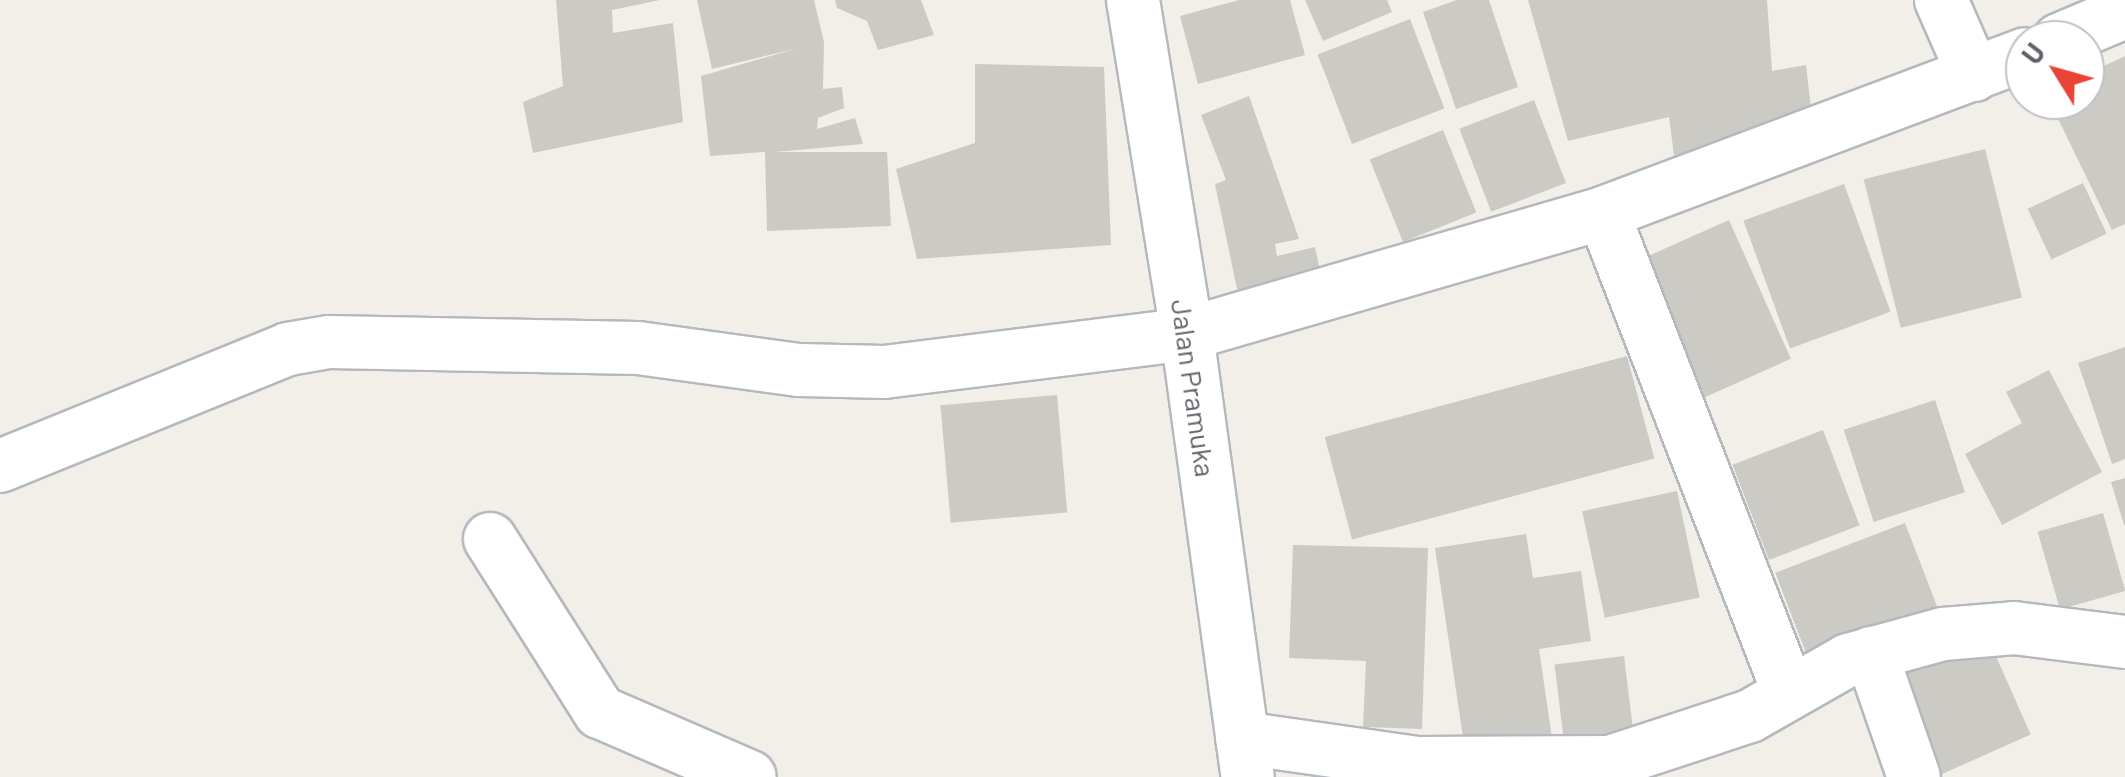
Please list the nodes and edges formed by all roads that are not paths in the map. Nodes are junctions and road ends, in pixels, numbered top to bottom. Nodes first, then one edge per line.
1 (1133, 0) edge
2 (1941, 0) edge
3 (2005, 62) edge
4 (1974, 75) junction
5 (1603, 214) junction
6 (1188, 334) junction
7 (0, 466) edge
8 (490, 540) dead end
9 (2125, 642) edge
10 (1871, 653) junction
11 (1790, 693) junction
12 (1245, 758) edge
13 (750, 777) edge
14 (1914, 777) edge

1 - 6 street, Jalan Pramuka
2 - 4 street
3 - 4 street
4 - 5 street
5 - 6 street
5 - 11 street
6 - 7 street
6 - 12 street, Jalan Pramuka
8 - 13 street
9 - 10 street
10 - 11 street
10 - 14 street
11 - 12 street

